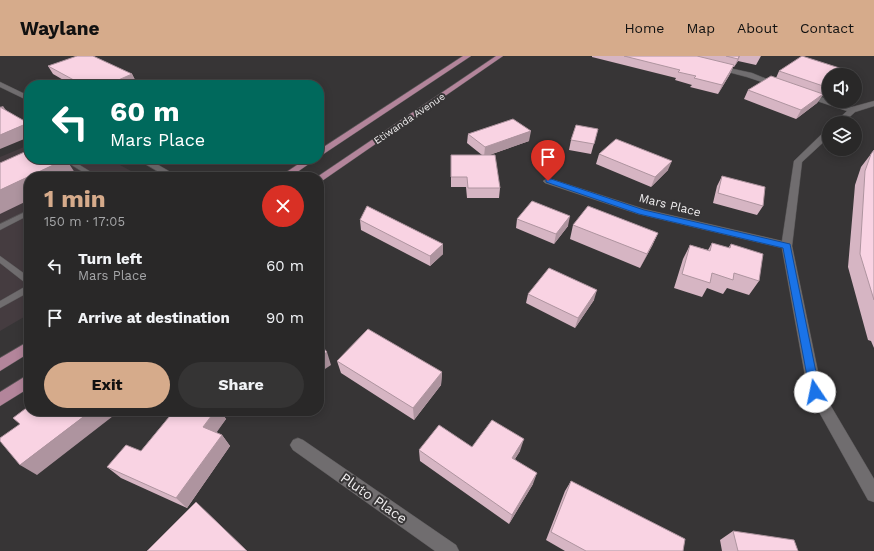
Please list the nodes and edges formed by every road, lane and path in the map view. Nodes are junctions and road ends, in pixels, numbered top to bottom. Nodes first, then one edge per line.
1 (468, 56) edge
2 (500, 56) edge
3 (707, 65) edge
4 (0, 84) edge
5 (786, 88) edge
6 (800, 93) edge
7 (24, 97) edge
8 (874, 103) edge
9 (852, 110) junction
10 (846, 116) edge
11 (822, 139) edge
12 (324, 151) edge
13 (74, 164) edge
14 (149, 164) edge
15 (304, 164) edge
16 (87, 172) edge
17 (165, 172) edge
18 (292, 172) edge
19 (324, 177) edge
20 (548, 181) dead end
21 (24, 215) edge
22 (0, 227) edge
23 (787, 246) junction
24 (0, 259) edge
25 (24, 278) edge
26 (24, 291) edge
27 (0, 305) edge
28 (24, 349) edge
29 (0, 365) edge
30 (24, 383) edge
31 (0, 400) edge
32 (298, 446) dead end
33 (874, 494) edge
34 (450, 551) edge

1 - 12 main road, Etiwanda Avenue
2 - 19 main road, Etiwanda Avenue
3 - 5 street
4 - 7 street
6 - 9 street
8 - 9 street
9 - 10 street
11 - 23 street
13 - 16 lane
14 - 17 street
15 - 18 main road
20 - 23 street, Mars Place
21 - 22 lane
23 - 33 street
24 - 25 lane
26 - 27 lane
28 - 29 main road
30 - 31 main road
32 - 34 street, Pluto Place

